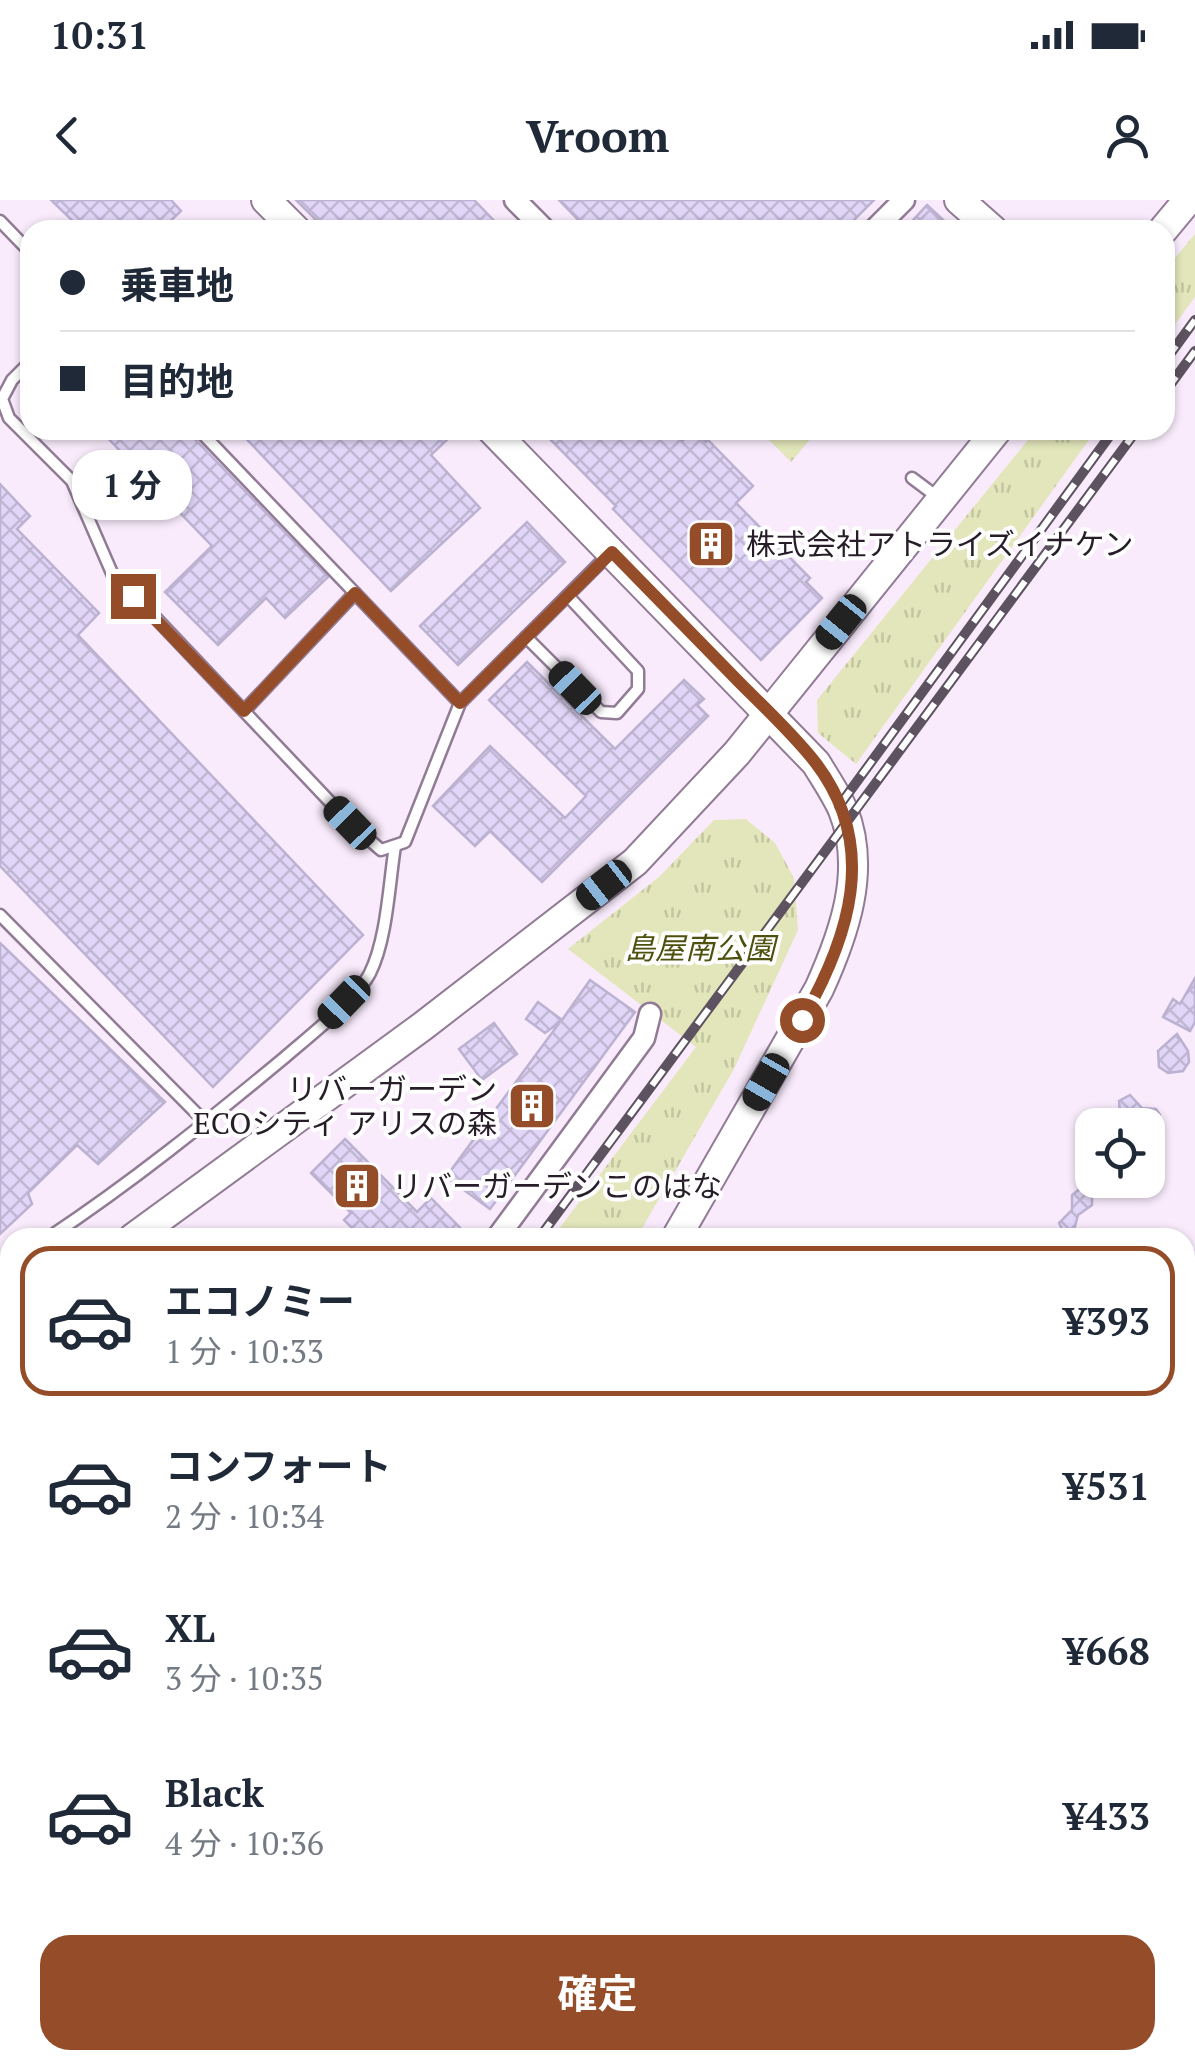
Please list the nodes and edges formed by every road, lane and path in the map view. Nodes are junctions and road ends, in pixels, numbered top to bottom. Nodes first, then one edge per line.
1 (266, 200) edge
2 (515, 200) edge
3 (904, 200) edge
4 (1188, 200) edge
5 (966, 202) edge
6 (286, 220) edge
7 (534, 220) edge
8 (884, 220) edge
9 (983, 220) edge
10 (1171, 220) edge
11 (0, 221) edge
12 (20, 242) edge
13 (20, 372) edge
14 (20, 429) edge
15 (31, 440) edge
16 (210, 440) edge
17 (502, 440) edge
18 (989, 440) edge
19 (912, 478) dead end
20 (941, 500) junction
21 (612, 552) junction
22 (355, 593) junction
23 (568, 596) junction
24 (526, 637) junction
25 (460, 703) junction
26 (244, 711) junction
27 (770, 713) junction
28 (395, 846) junction
29 (0, 914) edge
30 (650, 1014) dead end
31 (206, 1122) junction
32 (63, 1228) edge
33 (147, 1228) edge
34 (504, 1228) edge
35 (682, 1228) edge

1 - 6 street
2 - 7 street
3 - 8 street
4 - 10 street
5 - 9 street
11 - 12 lane
13 - 14 lane
15 - 26 lane
16 - 22 lane
17 - 21 street
18 - 20 street
19 - 20 lane
20 - 27 street
21 - 23 lane
21 - 27 street
22 - 25 lane
22 - 26 lane
23 - 24 lane
23 - 24 lane
24 - 25 lane
25 - 28 lane
26 - 28 lane
27 - 33 street
27 - 35 street
28 - 31 lane
29 - 31 lane
30 - 34 street
31 - 32 lane

